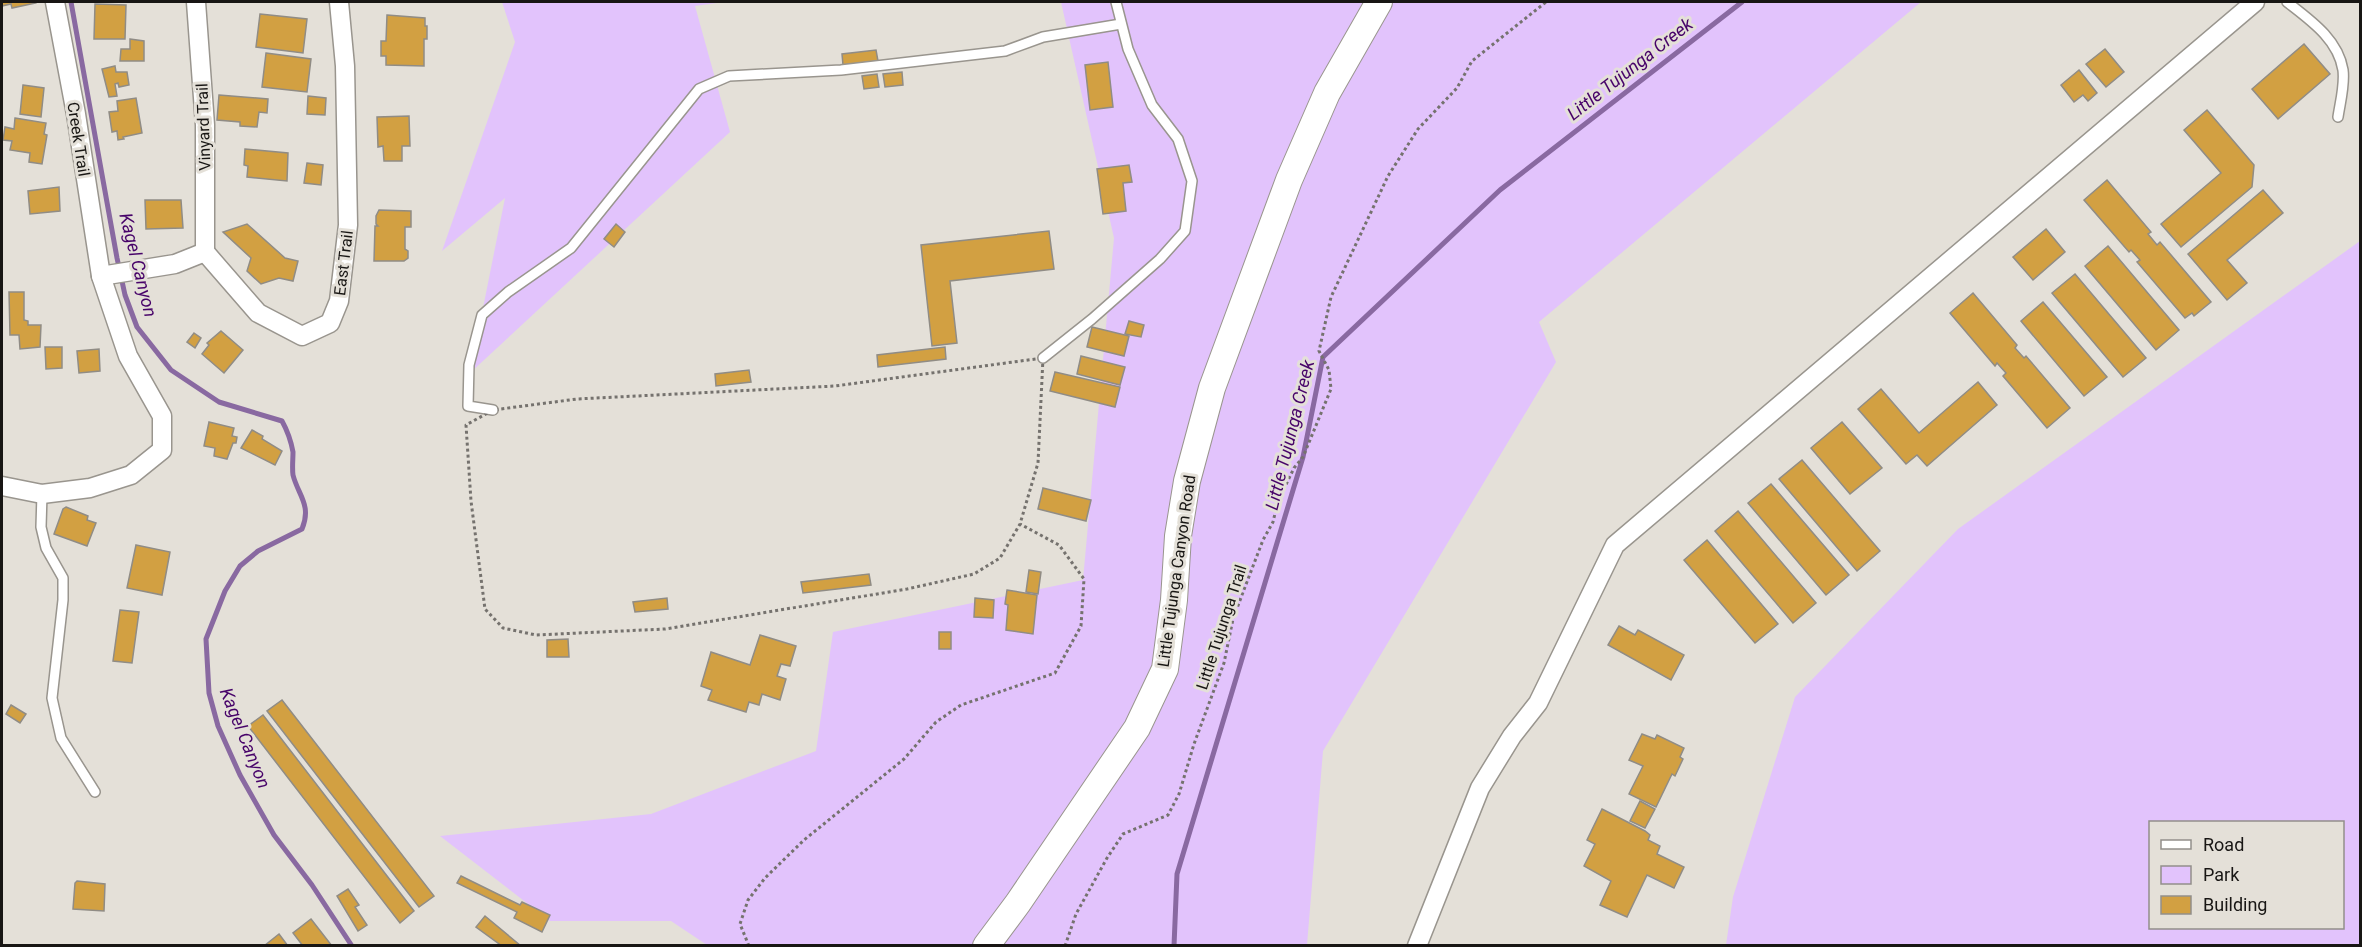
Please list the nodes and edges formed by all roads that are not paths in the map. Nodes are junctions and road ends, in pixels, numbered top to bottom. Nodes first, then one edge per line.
1 (55, 2) edge
2 (196, 2) edge
3 (339, 2) edge
4 (1116, 2) edge
5 (1379, 2) edge
6 (2255, 2) edge
7 (2287, 2) edge
8 (1121, 24) junction
9 (2338, 117) dead end
10 (205, 252) junction
11 (104, 276) junction
12 (1043, 358) road end
13 (493, 410) road end
14 (2, 486) edge
15 (42, 494) junction
16 (94, 792) dead end
17 (986, 945) edge
18 (1417, 945) edge

1 - 11 street, Creek Trail
2 - 10 street, Vinyard Trail
3 - 10 street, East Trail
4 - 8 lane
5 - 17 main road, Little Tujunga Canyon Road
6 - 18 street
7 - 9 lane
8 - 12 lane
8 - 13 lane
10 - 11 street
11 - 15 street
14 - 15 street
15 - 16 lane

